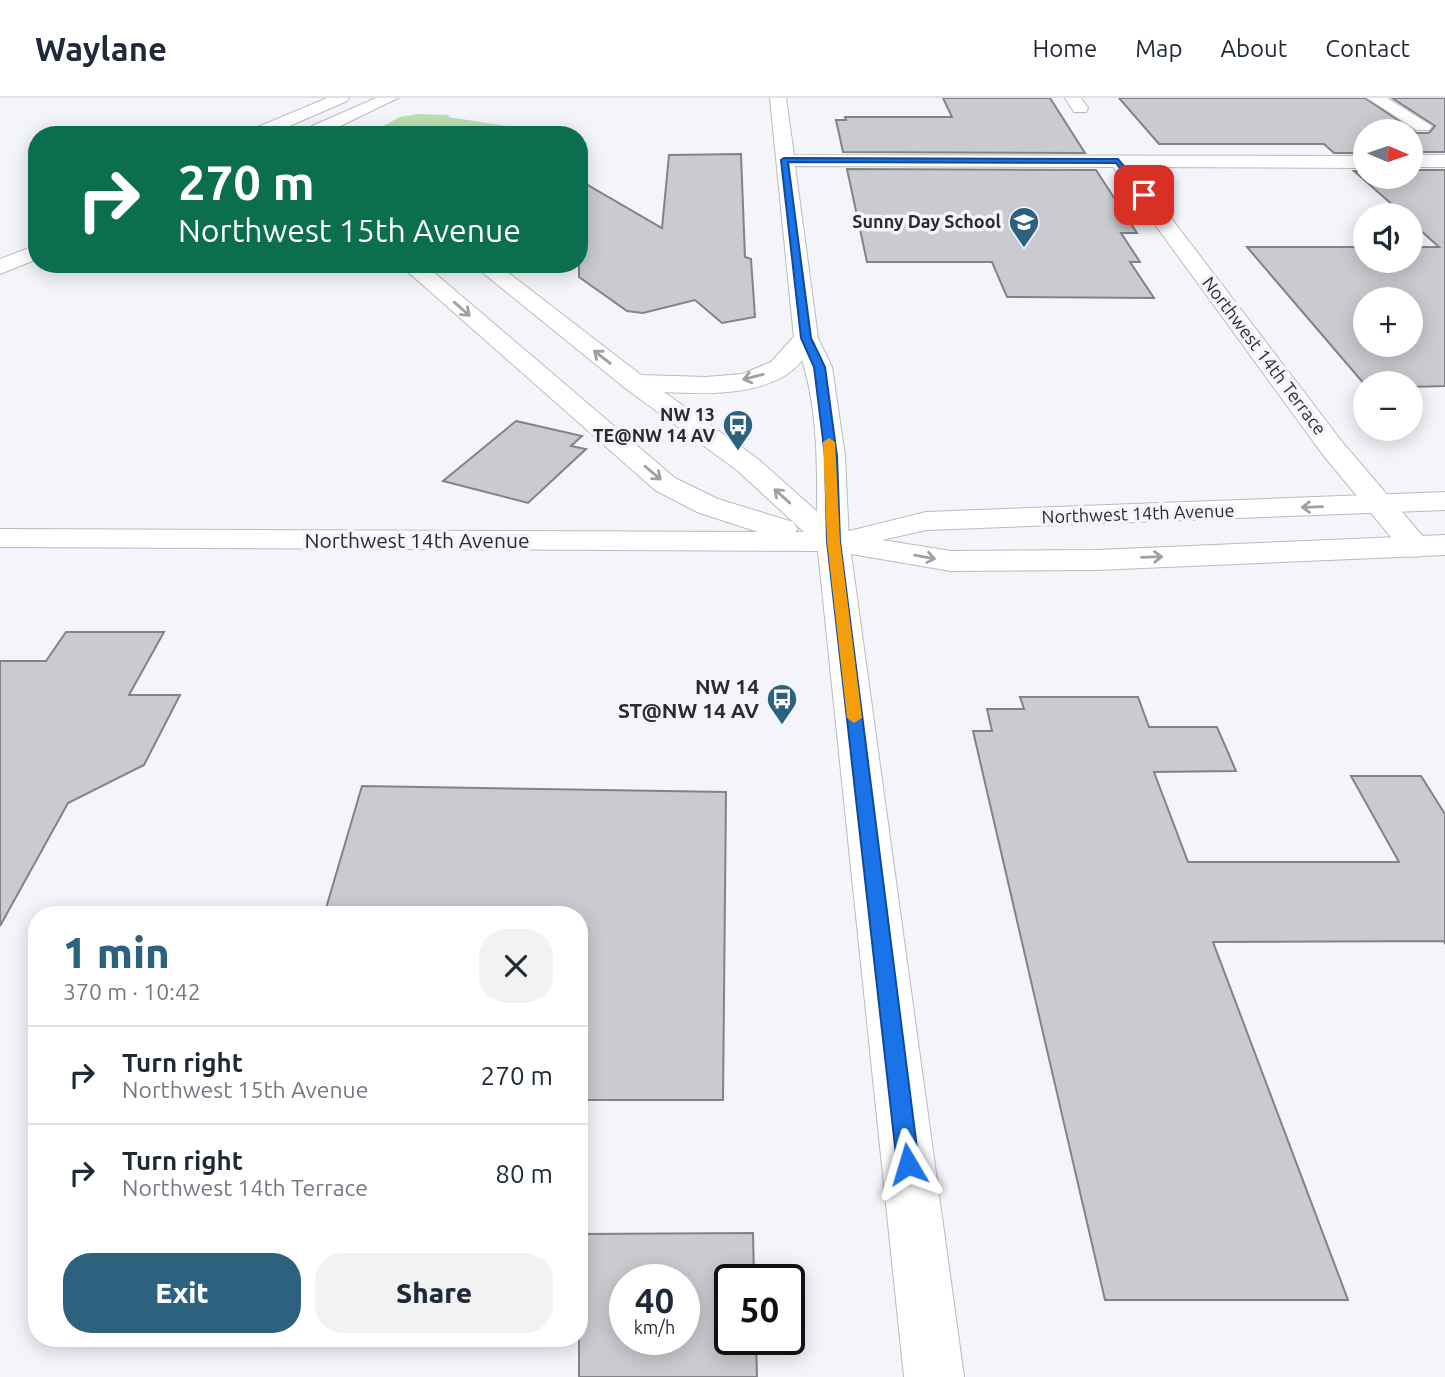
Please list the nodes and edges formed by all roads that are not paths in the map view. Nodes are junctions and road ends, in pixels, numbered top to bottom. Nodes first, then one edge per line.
1 (341, 98) edge
2 (390, 98) edge
3 (778, 98) edge
4 (1375, 98) edge
5 (1411, 119) edge
6 (275, 126) edge
7 (326, 126) edge
8 (784, 160) junction
9 (1118, 161) junction
10 (1423, 161) edge
11 (1445, 161) edge
12 (1353, 162) edge
13 (28, 255) edge
14 (0, 267) edge
15 (420, 273) edge
16 (495, 273) edge
17 (806, 338) junction
18 (634, 382) junction
19 (1445, 500) edge
20 (1380, 503) junction
21 (0, 538) edge
22 (833, 541) junction
23 (1431, 546) edge
24 (934, 1377) edge

1 - 6 street
2 - 7 street
3 - 8 street
4 - 5 street
8 - 9 street
8 - 17 street
9 - 12 street
9 - 20 street, Northwest 14th Terrace
10 - 11 street
13 - 14 street
15 -> 22 street
18 -> 16 street
17 -> 18 street
17 - 22 street
22 -> 18 street
19 - 20 street, Northwest 14th Avenue
20 -> 22 street, Northwest 14th Avenue
20 - 23 street, Northwest 14th Terrace
21 - 22 street, Northwest 14th Avenue
22 -> 23 street, Northwest 14th Avenue
22 - 24 street

